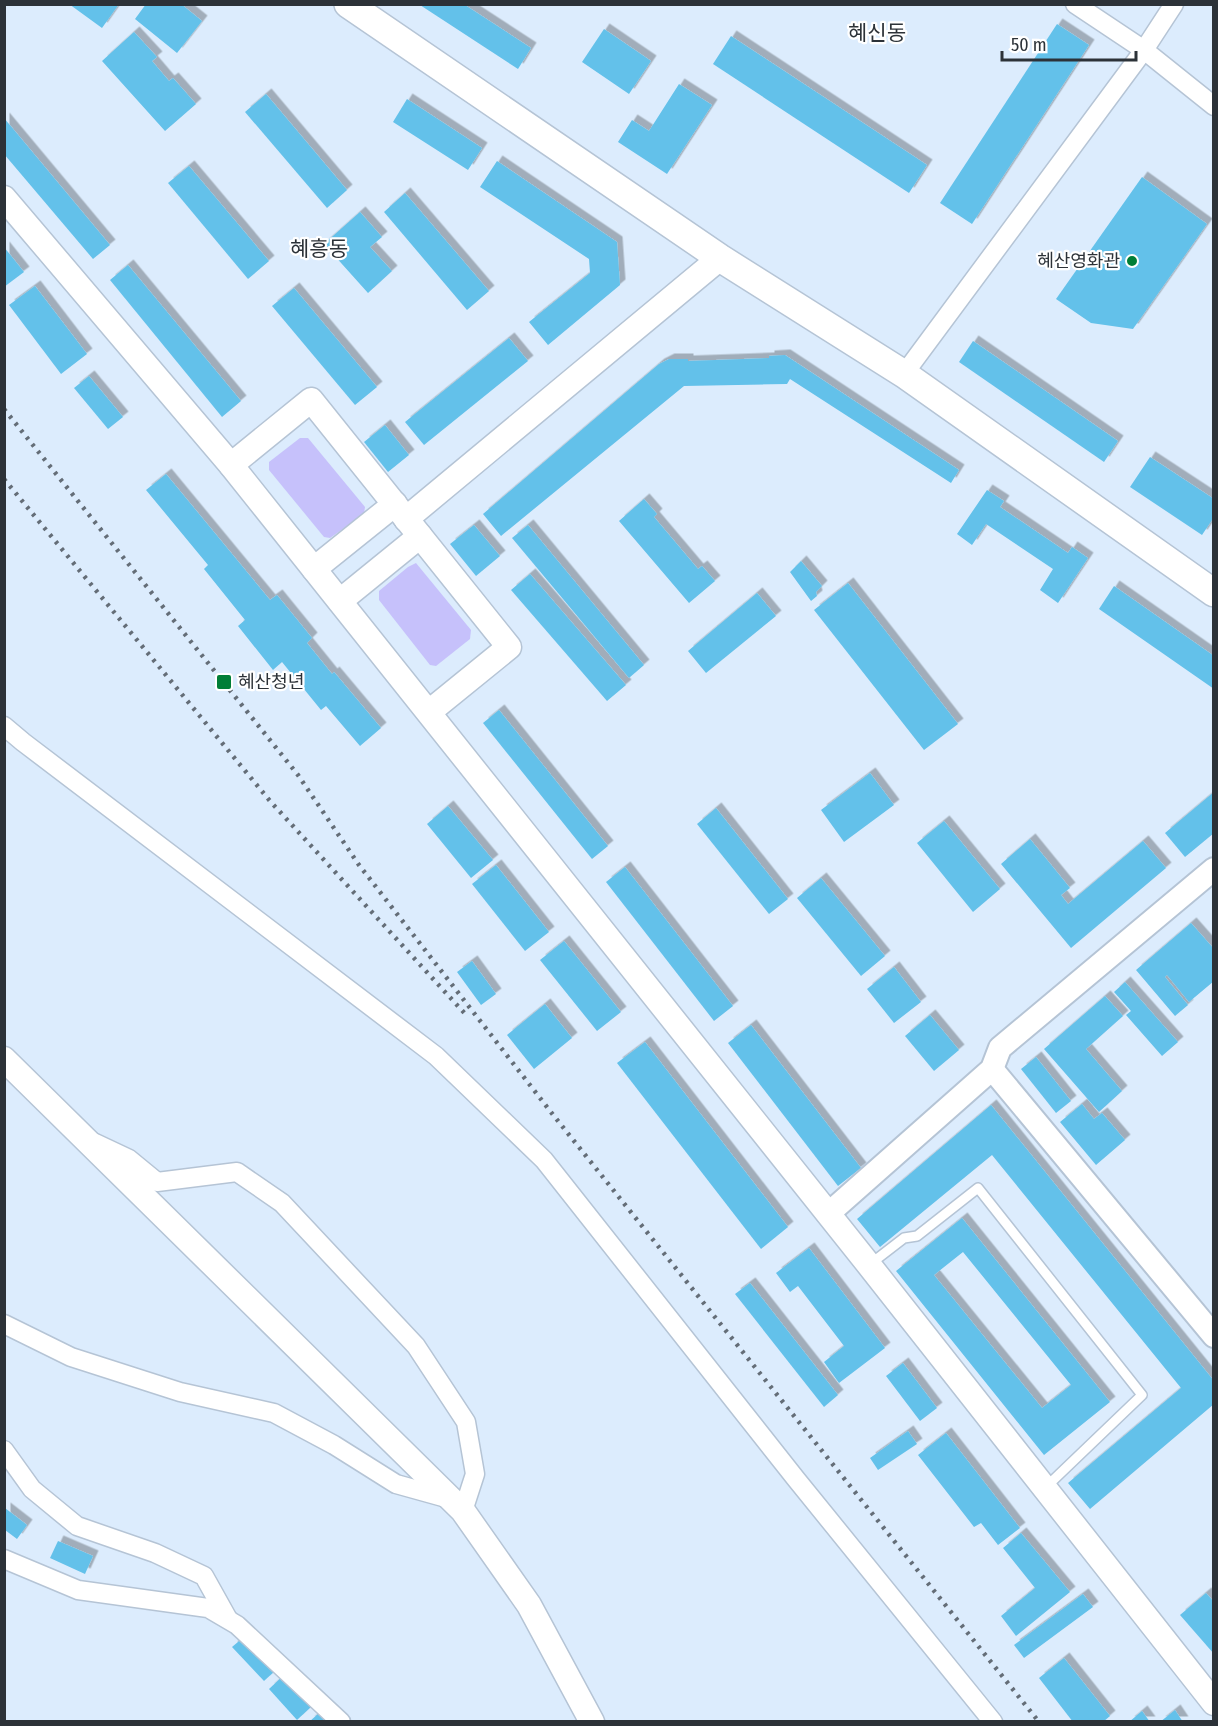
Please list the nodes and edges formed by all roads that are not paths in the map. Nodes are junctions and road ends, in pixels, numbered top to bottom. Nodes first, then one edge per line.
1 (348, 4) edge
2 (1076, 4) edge
3 (1174, 4) edge
4 (1144, 50) junction
5 (1214, 106) edge
6 (4, 198) edge
7 (720, 258) junction
8 (904, 374) junction
9 (231, 465) junction
10 (407, 520) junction
11 (314, 569) junction
12 (1214, 593) edge
13 (340, 601) junction
14 (429, 712) junction
15 (4, 726) edge
16 (1214, 869) edge
17 (4, 1059) edge
18 (992, 1069) junction
19 (82, 1137) junction
20 (828, 1214) junction
21 (869, 1265) junction
22 (4, 1324) edge
23 (1214, 1336) edge
24 (4, 1450) edge
25 (1044, 1489) junction
26 (456, 1505) junction
27 (4, 1559) edge
28 (228, 1619) junction
29 (1214, 1703) edge
30 (341, 1722) edge
31 (592, 1722) edge
32 (993, 1722) edge

1 - 7 main road
2 - 4 street
3 - 4 street
4 - 5 street
4 - 8 street
6 - 9 main road
7 - 8 main road
7 - 10 main road
8 - 12 main road
9 - 10 main road
9 - 11 main road
10 - 11 main road
10 - 13 main road
10 - 14 main road
11 - 13 main road
13 - 14 main road
14 - 20 main road
15 - 32 street
16 - 18 street
17 - 19 main road
18 - 20 street
18 - 23 street
19 - 26 main road
19 - 26 street
20 - 21 main road
21 - 25 main road
21 - 25 lane
22 - 26 street
24 - 28 street
25 - 29 main road
26 - 31 main road
27 - 28 street
28 - 30 street

